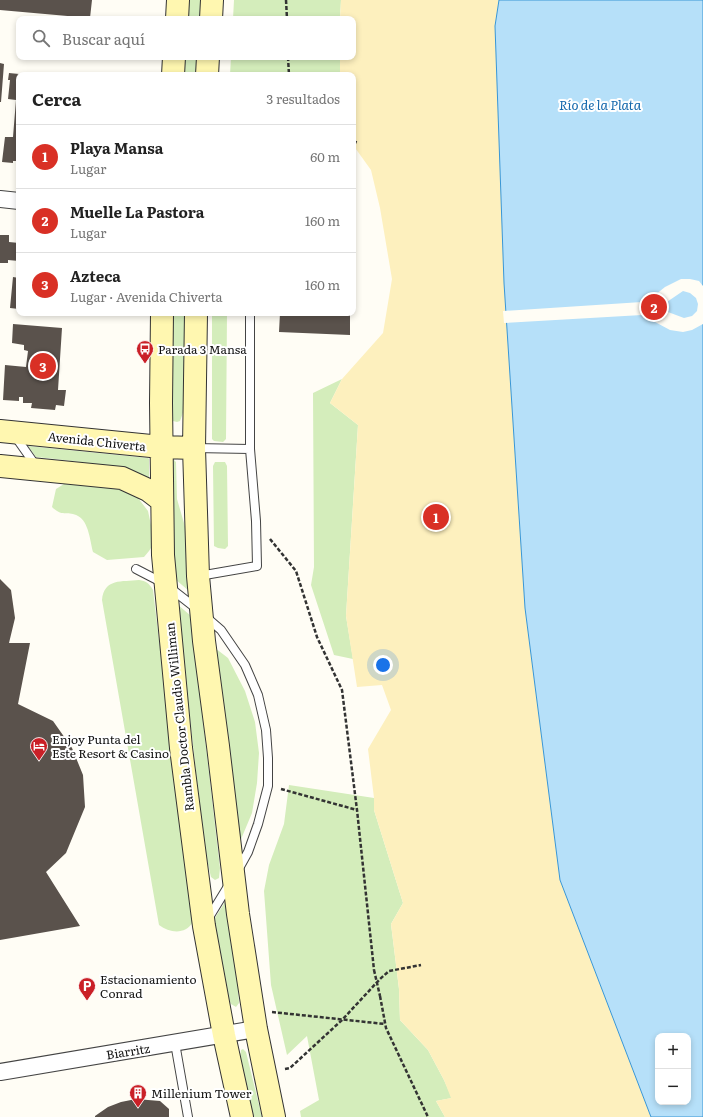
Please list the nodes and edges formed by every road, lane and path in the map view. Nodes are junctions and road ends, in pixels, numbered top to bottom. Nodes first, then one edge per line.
1 (178, 0) edge
2 (212, 0) edge
3 (286, 0) edge
4 (177, 16) edge
5 (211, 16) edge
6 (287, 16) edge
7 (174, 60) edge
8 (208, 60) edge
9 (288, 60) edge
10 (173, 72) edge
11 (207, 72) edge
12 (289, 72) edge
13 (0, 199) edge
14 (16, 201) edge
15 (162, 316) edge
16 (196, 316) edge
17 (250, 316) edge
18 (6, 432) edge
19 (161, 447) junction
20 (194, 448) junction
21 (250, 449) junction
22 (0, 466) edge
23 (38, 470) junction
24 (161, 500) junction
25 (256, 521) junction
26 (136, 569) dead end
27 (198, 576) junction
28 (165, 584) junction
29 (202, 613) junction
30 (268, 786) junction
31 (357, 810) junction
32 (234, 877) junction
33 (204, 926) junction
34 (421, 965) dead end
35 (250, 996) junction
36 (342, 1020) junction
37 (385, 1024) junction
38 (256, 1029) junction
39 (224, 1035) junction
40 (175, 1043) junction
41 (0, 1072) edge
42 (264, 1072) junction
43 (188, 1117) edge
44 (242, 1117) edge
45 (274, 1117) edge
46 (428, 1117) edge

1 - 4 main road
2 - 5 main road
3 - 6 path
7 - 10 main road
8 - 11 main road
9 - 12 path
13 - 14 street
15 - 19 main road, Rambla Doctor Claudio Williman
16 - 20 main road
17 - 21 lane
18 - 19 main road, Avenida Chiverta
18 - 23 lane
19 - 20 main road, Avenida Chiverta
19 - 24 main road, Rambla Doctor Claudio Williman
20 - 21 lane
20 - 27 main road
21 - 25 lane
22 - 23 main road
23 - 24 main road
24 - 28 main road, Rambla Doctor Claudio Williman
25 - 27 lane
25 - 31 path
26 - 28 lane
27 - 29 main road
28 - 29 lane
28 - 33 main road, Rambla Doctor Claudio Williman
29 - 30 lane
29 - 32 main road
30 - 31 path
30 - 32 lane
31 - 37 path, bridge
32 - 33 lane
32 - 35 main road
33 - 39 main road, Rambla Doctor Claudio Williman
34 - 36 path
35 - 36 path
35 - 38 main road
36 - 37 path
36 - 42 path
37 - 46 path
38 - 39 street, Biarritz
38 - 42 main road
39 - 40 street, Biarritz
39 - 44 main road, Rambla Doctor Claudio Williman
40 - 41 street, Biarritz
40 - 43 lane
42 - 45 main road

